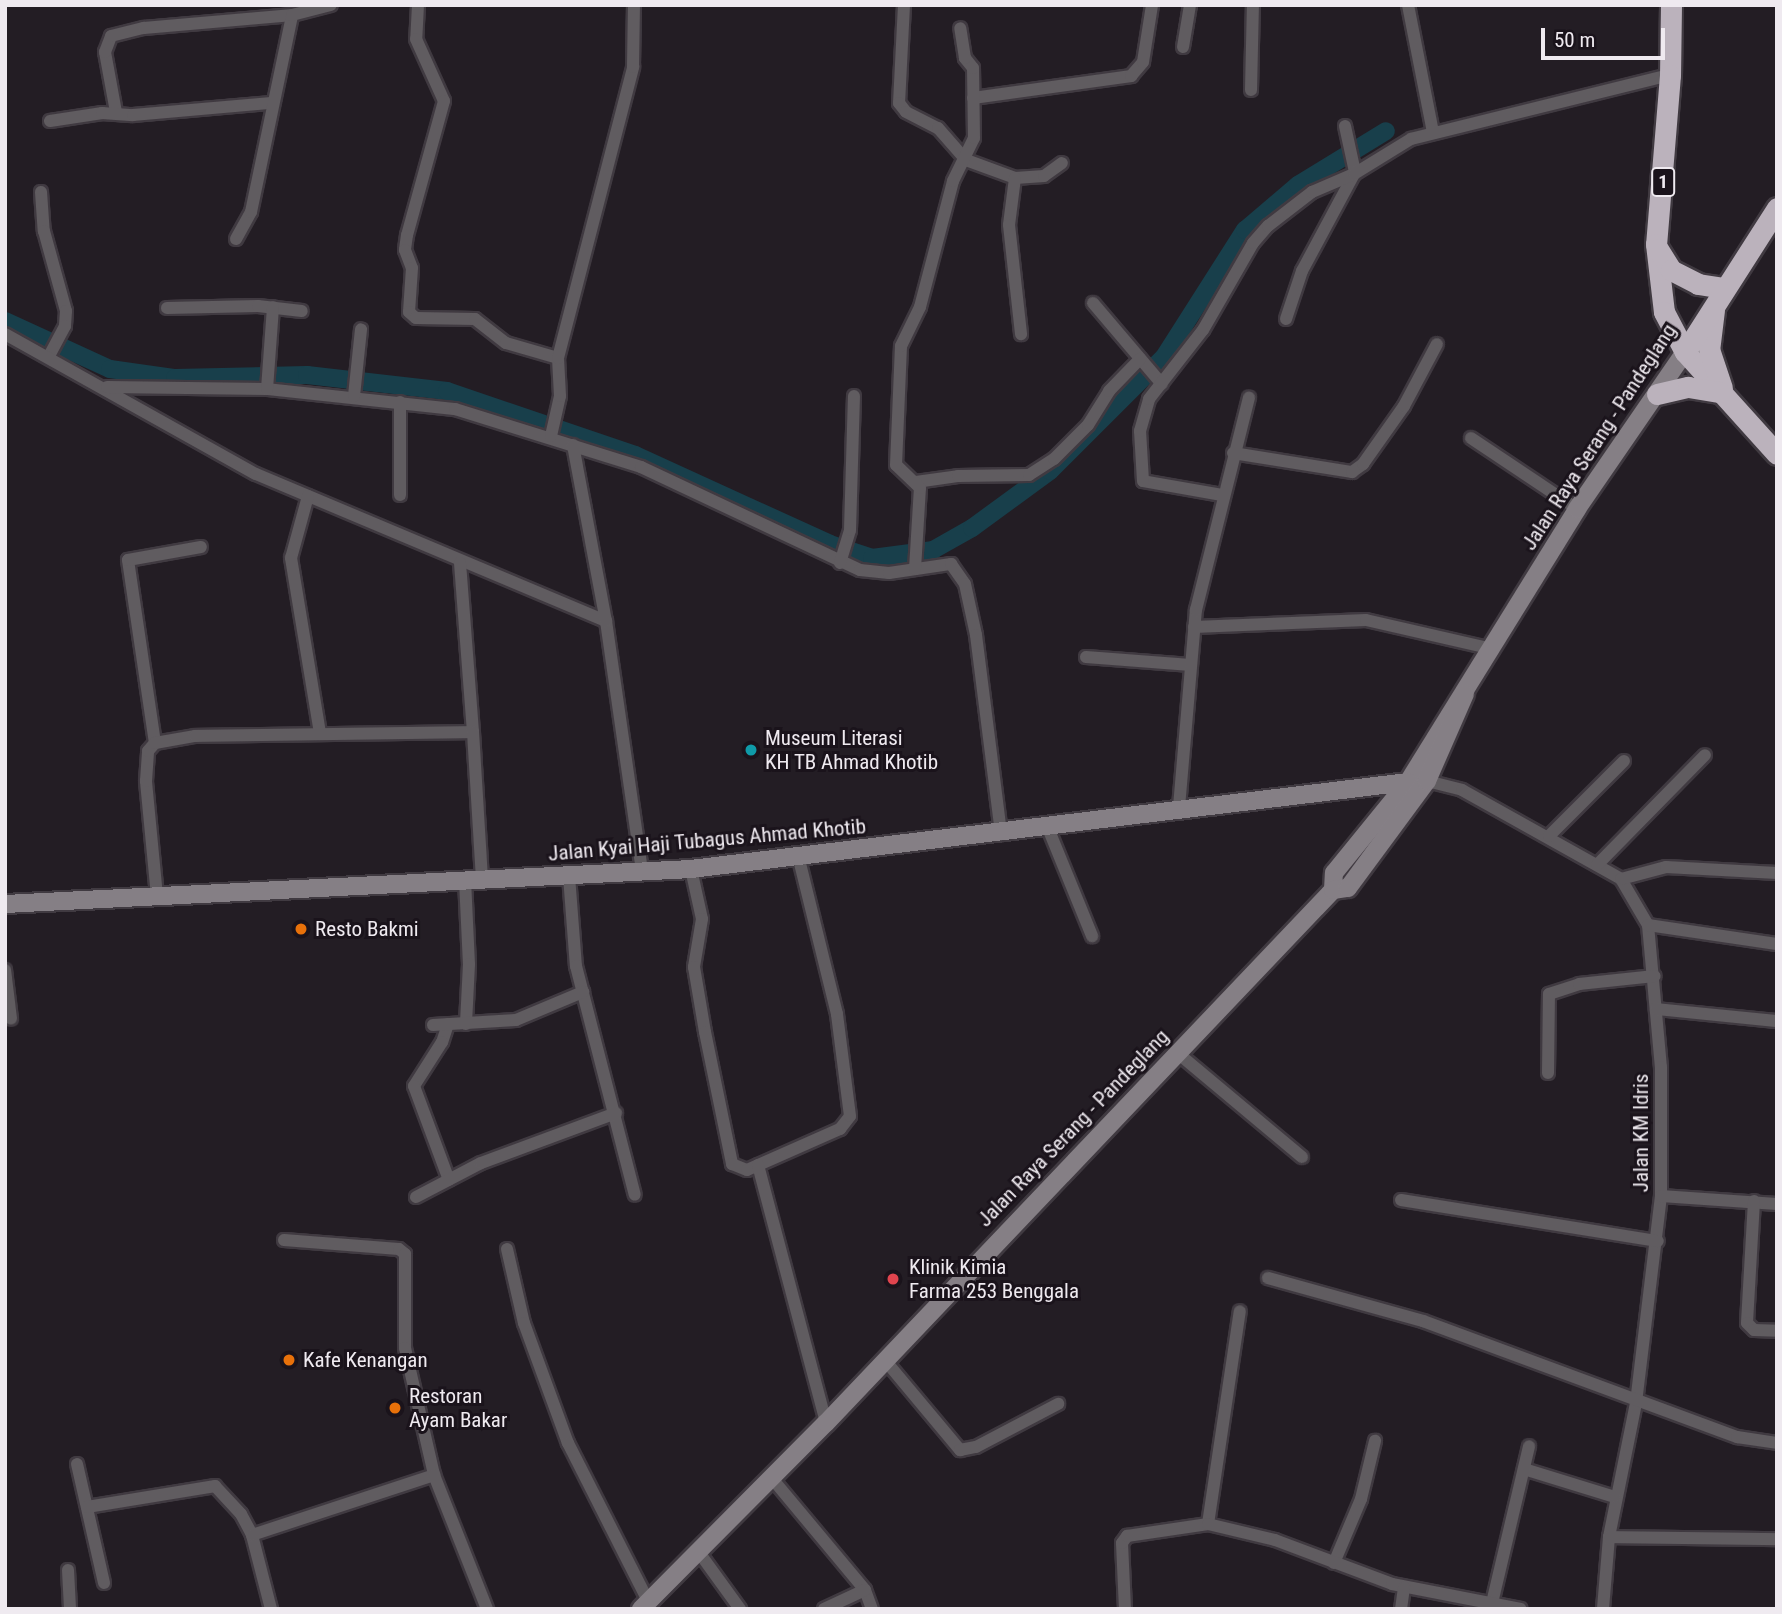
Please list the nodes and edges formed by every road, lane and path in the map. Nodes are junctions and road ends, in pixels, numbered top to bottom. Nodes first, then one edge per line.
1 (331, 5) edge
2 (418, 5) edge
3 (634, 5) edge
4 (904, 5) edge
5 (1152, 5) edge
6 (1191, 5) edge
7 (1253, 5) edge
8 (1408, 5) edge
9 (1671, 5) edge
10 (292, 15) junction
11 (960, 28) dead end
12 (1183, 47) dead end
13 (1670, 75) junction
14 (1251, 90) dead end
15 (972, 98) junction
16 (271, 103) junction
17 (116, 112) junction
18 (50, 121) dead end
19 (1345, 126) dead end
20 (1433, 133) junction
21 (966, 160) junction
22 (1062, 163) dead end
23 (1355, 172) junction
24 (1015, 178) junction
25 (41, 192) dead end
26 (1777, 208) edge
27 (236, 239) dead end
28 (1656, 244) junction
29 (1719, 295) junction
30 (1093, 303) dead end
31 (273, 307) junction
32 (167, 308) dead end
33 (302, 311) dead end
34 (1286, 319) dead end
35 (361, 329) dead end
36 (5, 334) edge
37 (1021, 334) dead end
38 (1437, 344) dead end
39 (55, 346) junction
40 (1685, 352) junction
41 (558, 358) junction
42 (1143, 362) junction
43 (268, 380) junction
44 (1161, 383) junction
45 (107, 387) junction
46 (355, 387) junction
47 (1720, 390) junction
48 (1657, 394) junction
49 (854, 396) dead end
50 (1249, 397) dead end
51 (400, 402) junction
52 (551, 433) junction
53 (1471, 438) dead end
54 (573, 445) junction
55 (1233, 453) junction
56 (1777, 454) edge
57 (1777, 460) edge
58 (916, 482) junction
59 (400, 495) dead end
60 (1222, 495) junction
61 (308, 496) junction
62 (1577, 509) junction
63 (201, 547) dead end
64 (843, 557) junction
65 (460, 562) junction
66 (917, 563) junction
67 (606, 621) junction
68 (1194, 626) junction
69 (1493, 649) junction
70 (1087, 657) dead end
71 (1191, 665) junction
72 (1465, 694) junction
73 (473, 732) junction
74 (320, 734) junction
75 (155, 743) junction
76 (1704, 755) dead end
77 (1624, 761) dead end
78 (1427, 781) junction
79 (1408, 782) junction
80 (1179, 807) junction
81 (1048, 828) junction
82 (1001, 834) junction
83 (1549, 836) junction
84 (799, 859) junction
85 (1597, 865) junction
86 (691, 869) junction
87 (642, 870) junction
88 (1777, 873) edge
89 (569, 876) junction
90 (1621, 879) junction
91 (473, 880) junction
92 (1332, 890) junction
93 (157, 896) junction
94 (5, 904) edge
95 (1648, 925) junction
96 (1092, 936) dead end
97 (1777, 944) edge
98 (5, 970) edge
99 (1655, 976) junction
100 (583, 992) junction
101 (1656, 1009) junction
102 (11, 1019) dead end
103 (1777, 1021) edge
104 (448, 1024) junction
105 (466, 1024) junction
106 (433, 1025) dead end
107 (1180, 1055) junction
108 (1548, 1073) dead end
109 (616, 1114) junction
110 (1302, 1157) dead end
111 (758, 1166) junction
112 (449, 1180) junction
113 (635, 1195) dead end
114 (1661, 1196) junction
115 (416, 1197) dead end
116 (1401, 1200) dead end
117 (1754, 1201) junction
118 (1777, 1204) edge
119 (284, 1240) dead end
120 (1658, 1241) junction
121 (507, 1249) dead end
122 (1268, 1278) dead end
123 (1240, 1311) dead end
124 (1777, 1331) edge
125 (884, 1359) junction
126 (1636, 1403) junction
127 (1058, 1404) dead end
128 (826, 1423) junction
129 (1375, 1441) dead end
130 (1777, 1443) edge
131 (1529, 1446) dead end
132 (77, 1464) dead end
133 (1524, 1469) junction
134 (434, 1475) junction
135 (770, 1476) junction
136 (1615, 1497) junction
137 (87, 1507) junction
138 (1208, 1524) junction
139 (252, 1535) junction
140 (1609, 1537) junction
141 (1777, 1539) edge
142 (698, 1551) junction
143 (1334, 1563) junction
144 (68, 1570) dead end
145 (104, 1583) dead end
146 (1404, 1587) junction
147 (865, 1590) junction
148 (1492, 1603) junction
149 (644, 1605) edge
150 (70, 1609) edge
151 (271, 1609) edge
152 (487, 1609) edge
153 (740, 1609) edge
154 (824, 1609) edge
155 (872, 1609) edge
156 (1125, 1609) edge
157 (1401, 1609) edge
158 (1521, 1609) edge
159 (1603, 1609) edge

1 - 10 street
2 - 41 street
3 - 41 street
4 - 21 street
5 - 15 street
6 - 12 street
7 - 14 street
8 - 20 street
9 - 13 highway, 1
10 - 16 street
10 - 17 street
11 - 15 street
13 - 20 street
13 - 28 highway, 1
15 - 21 street
16 - 17 street
16 - 27 street
17 - 18 street
19 - 23 street
20 - 23 street
21 - 24 street
21 - 58 street
22 - 24 street
23 - 34 street
23 - 44 street
24 - 37 street
25 - 39 street
26 - 29 highway, Jalan Raya Serang - Pandeglang
28 - 29 highway
28 - 40 highway, 1
29 - 40 highway, Jalan Raya Serang - Pandeglang
29 - 47 highway
30 - 42 street
31 - 32 street
31 - 33 street
31 - 43 street
35 - 46 street
36 - 39 street
38 - 55 street
39 - 45 street
40 - 47 highway
40 - 48 main road, Jalan Raya Serang - Pandeglang
41 - 52 street
42 - 44 street
42 - 58 street
43 - 45 street
43 - 46 street
44 - 60 street
45 - 61 street
46 - 51 street
47 - 48 highway
47 - 56 highway
47 - 57 highway
48 - 62 main road, Jalan Raya Serang - Pandeglang
49 - 64 street
50 - 55 street
51 - 52 street
51 - 59 street
52 - 54 street
53 - 62 street
54 - 64 street
54 - 67 street
55 - 60 street
58 - 66 street
60 - 68 street
61 - 65 street
61 - 74 street
62 - 69 main road, Jalan Raya Serang - Pandeglang
63 - 75 street
64 - 66 street
65 - 67 street
65 - 73 street
66 - 82 street
67 - 87 street
68 - 69 street
68 - 71 street
69 - 72 main road, Jalan Raya Serang - Pandeglang
70 - 71 street
71 - 80 street
72 - 78 main road, Jalan Raya Serang - Pandeglang
72 - 79 main road, Jalan Raya Serang - Pandeglang
73 - 74 street
73 - 91 street
74 - 75 street
75 - 93 street
76 - 85 street
77 - 83 street
78 - 83 street, Jalan KM Idris
78 - 92 main road, Jalan Raya Serang - Pandeglang
79 - 80 main road, Jalan Kyai Haji Tubagus Ahmad Khotib
79 - 92 main road, Jalan Raya Serang - Pandeglang
80 - 81 main road, Jalan Kyai Haji Tubagus Ahmad Khotib
81 - 82 main road, Jalan Kyai Haji Tubagus Ahmad Khotib
81 - 96 street
82 - 84 main road, Jalan Kyai Haji Tubagus Ahmad Khotib
83 - 85 street, Jalan KM Idris
84 - 86 main road, Jalan Kyai Haji Tubagus Ahmad Khotib
84 - 111 street
85 - 90 street, Jalan KM Idris
86 - 87 main road, Jalan Kyai Haji Tubagus Ahmad Khotib
86 - 111 street
87 - 89 main road, Jalan Kyai Haji Tubagus Ahmad Khotib
88 - 90 street
89 - 91 main road, Jalan Kyai Haji Tubagus Ahmad Khotib
89 - 100 street
90 - 95 street, Jalan KM Idris
91 - 93 main road, Jalan Kyai Haji Tubagus Ahmad Khotib
91 - 105 street
92 - 107 main road, Jalan Raya Serang - Pandeglang
93 - 94 main road, Jalan Kyai Haji Tubagus Ahmad Khotib
95 - 97 street
95 - 99 street, Jalan KM Idris
98 - 102 street
99 - 101 street, Jalan KM Idris
99 - 108 street
100 - 105 street
100 - 109 street
101 - 103 street
101 - 114 street, Jalan KM Idris
104 - 105 street
104 - 106 street
104 - 112 street
107 - 110 street
107 - 125 main road, Jalan Raya Serang - Pandeglang
109 - 112 street
109 - 113 street
111 - 128 street
112 - 115 street
114 - 117 street
114 - 120 street, Jalan KM Idris
116 - 120 street
117 - 118 street
117 - 124 street
119 - 134 street
120 - 126 street, Jalan KM Idris
121 - 149 street
122 - 126 street
123 - 138 street
125 - 127 street
125 - 128 main road, Jalan Raya Serang - Pandeglang
126 - 130 street
126 - 136 street, Jalan KM Idris
128 - 135 main road, Jalan Raya Serang - Pandeglang
129 - 143 street
131 - 133 street
132 - 137 street
133 - 136 street
133 - 148 street
134 - 139 street
134 - 152 street
135 - 142 main road, Jalan Raya Serang - Pandeglang
135 - 147 street
136 - 140 street, Jalan KM Idris
137 - 139 street
137 - 145 street
138 - 143 street
138 - 156 street
139 - 151 street
140 - 141 street
140 - 159 street, Jalan KM Idris
142 - 149 main road, Jalan Raya Serang - Pandeglang
142 - 153 street
143 - 146 street
144 - 150 street
146 - 148 street
146 - 157 street
147 - 154 street
147 - 155 street
148 - 158 street

